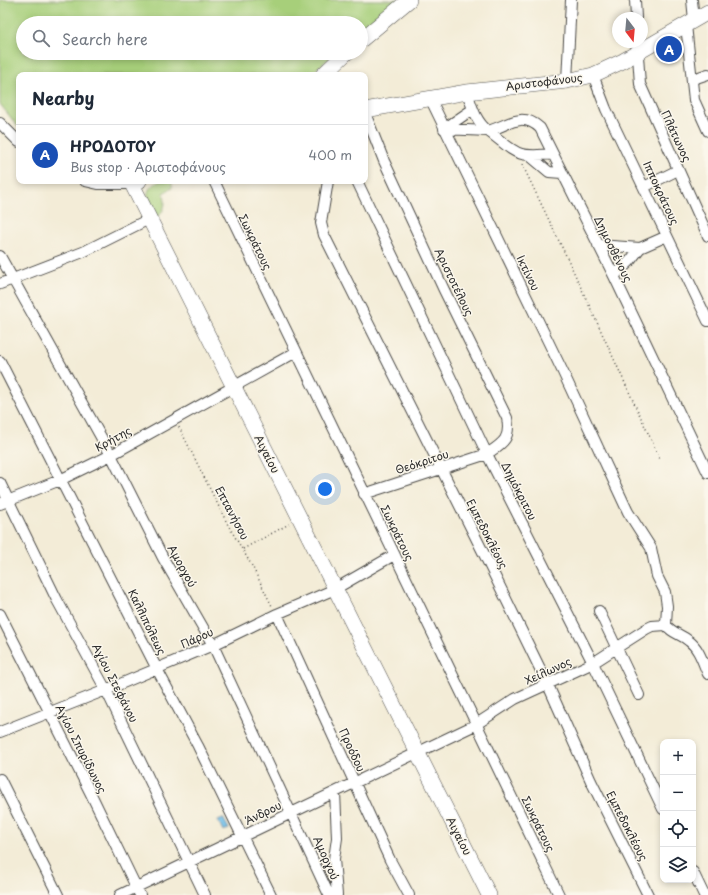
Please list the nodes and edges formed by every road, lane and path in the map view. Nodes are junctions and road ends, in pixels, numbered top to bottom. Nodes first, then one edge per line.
1 (409, 0) edge
2 (571, 0) edge
3 (635, 0) edge
4 (692, 0) edge
5 (636, 12) edge
6 (708, 12) edge
7 (690, 22) junction
8 (368, 34) edge
9 (648, 43) edge
10 (637, 48) edge
11 (339, 60) edge
12 (326, 72) edge
13 (708, 74) edge
14 (593, 75) junction
15 (693, 79) junction
16 (567, 81) junction
17 (467, 92) junction
18 (430, 98) junction
19 (368, 109) edge
20 (473, 109) junction
21 (368, 121) edge
22 (0, 123) edge
23 (444, 129) junction
24 (488, 131) junction
25 (708, 131) edge
26 (16, 139) edge
27 (512, 151) junction
28 (553, 154) junction
29 (530, 156) junction
30 (678, 170) junction
31 (562, 173) junction
32 (136, 184) edge
33 (215, 184) edge
34 (328, 184) edge
35 (358, 184) edge
36 (644, 186) junction
37 (149, 219) junction
38 (667, 236) junction
39 (708, 236) edge
40 (598, 245) junction
41 (640, 248) junction
42 (0, 256) edge
43 (614, 276) junction
44 (12, 279) junction
45 (0, 284) edge
46 (708, 321) edge
47 (296, 352) junction
48 (0, 361) edge
49 (233, 386) junction
50 (175, 418) junction
51 (487, 454) junction
52 (111, 455) junction
53 (660, 459) dead end
54 (440, 468) junction
55 (708, 473) edge
56 (60, 480) junction
57 (0, 483) edge
58 (364, 494) junction
59 (10, 500) junction
60 (0, 504) edge
61 (299, 518) junction
62 (243, 549) junction
63 (394, 555) junction
64 (335, 589) junction
65 (599, 611) dead end
66 (0, 614) edge
67 (277, 614) junction
68 (666, 625) junction
69 (213, 645) junction
70 (617, 647) junction
71 (593, 663) junction
72 (157, 669) junction
73 (708, 674) edge
74 (548, 685) junction
75 (106, 690) junction
76 (639, 695) dead end
77 (49, 713) junction
78 (475, 725) junction
79 (0, 732) edge
80 (418, 753) junction
81 (0, 779) edge
82 (354, 783) junction
83 (335, 792) junction
84 (660, 803) edge
85 (292, 813) junction
86 (243, 836) junction
87 (190, 862) junction
88 (696, 878) edge
89 (138, 891) edge
90 (58, 895) edge
91 (120, 895) edge
92 (205, 895) edge
93 (271, 895) edge
94 (329, 895) edge
95 (337, 895) edge
96 (409, 895) edge
97 (489, 895) edge
98 (559, 895) edge
99 (648, 895) edge
100 (704, 895) edge

1 - 8 main road
2 - 16 street
3 - 5 street
4 - 7 street
6 - 7 main road, Αριστοφάνους
7 - 9 main road, Αριστοφάνους
7 - 15 street
10 - 14 main road, Αριστοφάνους
10 - 30 street, Πλάτωνος
11 - 12 main road
13 - 15 street
14 - 16 main road, Αριστοφάνους
14 - 36 street, Ιπποκράτους
15 - 25 street
16 - 17 main road, Αριστοφάνους
17 - 18 main road, Αριστοφάνους
17 - 20 street
18 - 19 main road, Αριστοφάνους
18 - 23 street, Ικτίνου
20 - 23 street
20 - 24 street
21 - 51 street, Αριστοτέλους
22 - 26 street
23 - 24 street
23 - 68 street, Ικτίνου
24 - 27 street
24 - 28 street, Δημοσθένους
27 - 29 street
27 - 53 path
28 - 29 street
28 - 31 street, Δημοσθένους
29 - 31 street
30 - 36 street
30 - 39 street, Πλάτωνος
31 - 40 street, Δημοσθένους
32 - 37 main road, Αιγαίου
33 - 47 street, Σωκράτους
34 - 54 street, Εμπεδοκλέους
35 - 51 street, Δημόκριτου
36 - 38 street, Ιπποκράτους
37 - 44 street
37 - 49 main road, Αιγαίου
38 - 41 street
38 - 46 street, Ιπποκράτους
40 - 41 street
40 - 43 street, Δημοσθένους
41 - 43 street
42 - 44 street, Αμοργού
43 - 55 street, Δημοσθένους
44 - 45 street
44 - 52 street, Αμοργού
47 - 49 street, Κρήτης
47 - 58 street, Σωκράτους
48 - 56 street, Καλλιπόλεως
49 - 50 street, Κρήτης
49 - 61 main road, Αιγαίου
50 - 52 street, Κρήτης
50 - 62 path, Επτανήσου
51 - 54 street, Θεόκριτου
51 - 71 street, Δημόκριτου
52 - 56 street, Κρήτης
52 - 69 street, Αμοργού
54 - 58 street, Θεόκριτου
54 - 74 street, Εμπεδοκλέους
56 - 59 street, Κρήτης
56 - 72 street, Καλλιπόλεως
57 - 59 street, Αγίου Στεφάνου
58 - 63 street, Σωκράτους
59 - 60 street, Κρήτης
59 - 75 street, Αγίου Στεφάνου
61 - 62 path
61 - 64 main road, Αιγαίου
62 - 67 path, Επτανήσου
63 - 64 street, Πάρου
63 - 78 street, Σωκράτους
64 - 67 street, Πάρου
64 - 80 main road, Αιγαίου
65 - 70 street
66 - 77 street, Αγίου Σπυρίδωνος
67 - 69 street, Πάρου
67 - 82 street, Προόδου
68 - 70 street, Χείλωνος
68 - 73 street
69 - 72 street, Πάρου
69 - 85 street, Αμοργού
70 - 71 street, Χείλωνος
70 - 76 street
71 - 74 street, Χείλωνος
71 - 84 street, Δημόκριτου
72 - 75 street, Πάρου
72 - 86 street, Καλλιπόλεως
74 - 78 street, Χείλωνος
74 - 99 street, Εμπεδοκλέους
75 - 77 street, Πάρου
75 - 87 street, Αγίου Στεφάνου
77 - 79 street, Πάρου
77 - 89 street, Αγίου Σπυρίδωνος
78 - 80 street, Χείλωνος
78 - 98 street, Σωκράτους
80 - 82 street, Άνδρου
80 - 97 main road, Αιγαίου
81 - 90 street
82 - 83 street, Άνδρου
82 - 96 street, Προόδου
83 - 85 street, Άνδρου
83 - 95 street
85 - 86 street, Άνδρου
85 - 94 street, Αμοργού
86 - 87 street, Άνδρου
86 - 93 street, Καλλιπόλεως
87 - 89 street, Άνδρου
87 - 92 street, Αγίου Στεφάνου
88 - 100 street
89 - 91 street, Άνδρου

